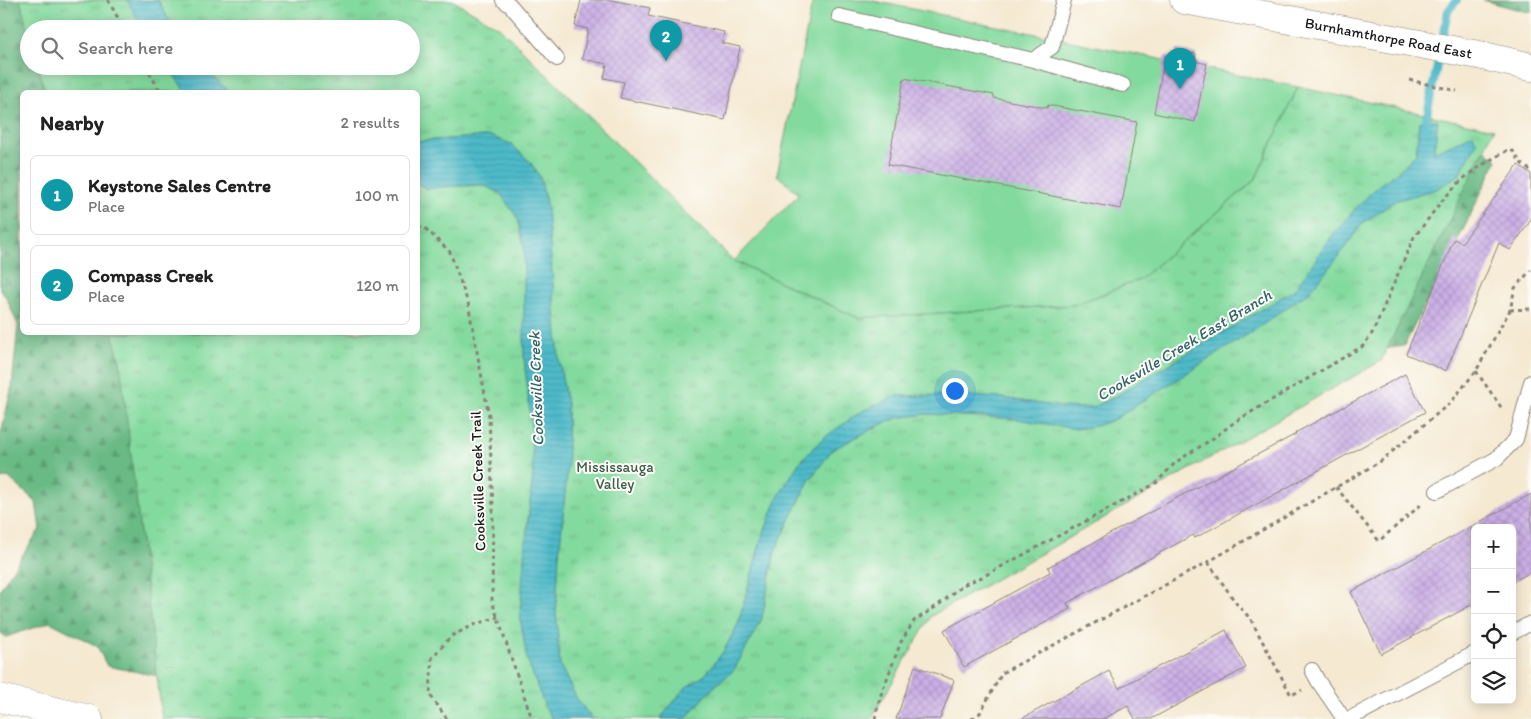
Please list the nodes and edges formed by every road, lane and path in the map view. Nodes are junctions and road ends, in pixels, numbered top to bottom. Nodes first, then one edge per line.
1 (108, 0) edge
2 (503, 0) edge
3 (1064, 0) edge
4 (1184, 0) edge
5 (839, 16) dead end
6 (119, 20) edge
7 (557, 59) dead end
8 (1033, 60) junction
9 (1531, 67) edge
10 (150, 75) edge
11 (1409, 80) dead end
12 (1123, 85) dead end
13 (159, 90) edge
14 (1457, 91) dead end
15 (1531, 171) edge
16 (420, 226) edge
17 (1531, 270) edge
18 (1531, 309) edge
19 (1510, 310) junction
20 (1476, 371) junction
21 (1531, 382) edge
22 (1520, 418) junction
23 (1336, 487) junction
24 (1437, 491) joint
25 (1208, 562) junction
26 (498, 617) junction
27 (1531, 623) edge
28 (1516, 631) edge
29 (1471, 654) edge
30 (1312, 670) dead end
31 (1288, 690) dead end
32 (0, 698) edge
33 (90, 719) edge
34 (447, 719) edge
35 (532, 719) edge
36 (875, 719) edge
37 (972, 719) edge
38 (1344, 719) edge
39 (1349, 719) edge

1 - 6 path
2 - 7 lane
3 - 8 lane
4 - 9 main road, Burnhamthorpe Road East
5 - 8 lane
8 - 12 lane
10 - 13 path
11 - 14 path
15 - 36 path
16 - 26 path, Cooksville Creek Trail
17 - 19 path
18 - 19 path
19 - 20 path
20 - 22 path
20 - 23 path
21 - 22 lane
22 - 24 lane
23 - 24 path
23 - 25 path
25 - 31 path
25 - 37 path
26 - 34 path
26 - 35 path, Cooksville Creek Trail
27 - 28 lane
29 - 39 lane
30 - 38 lane
32 - 33 main road

